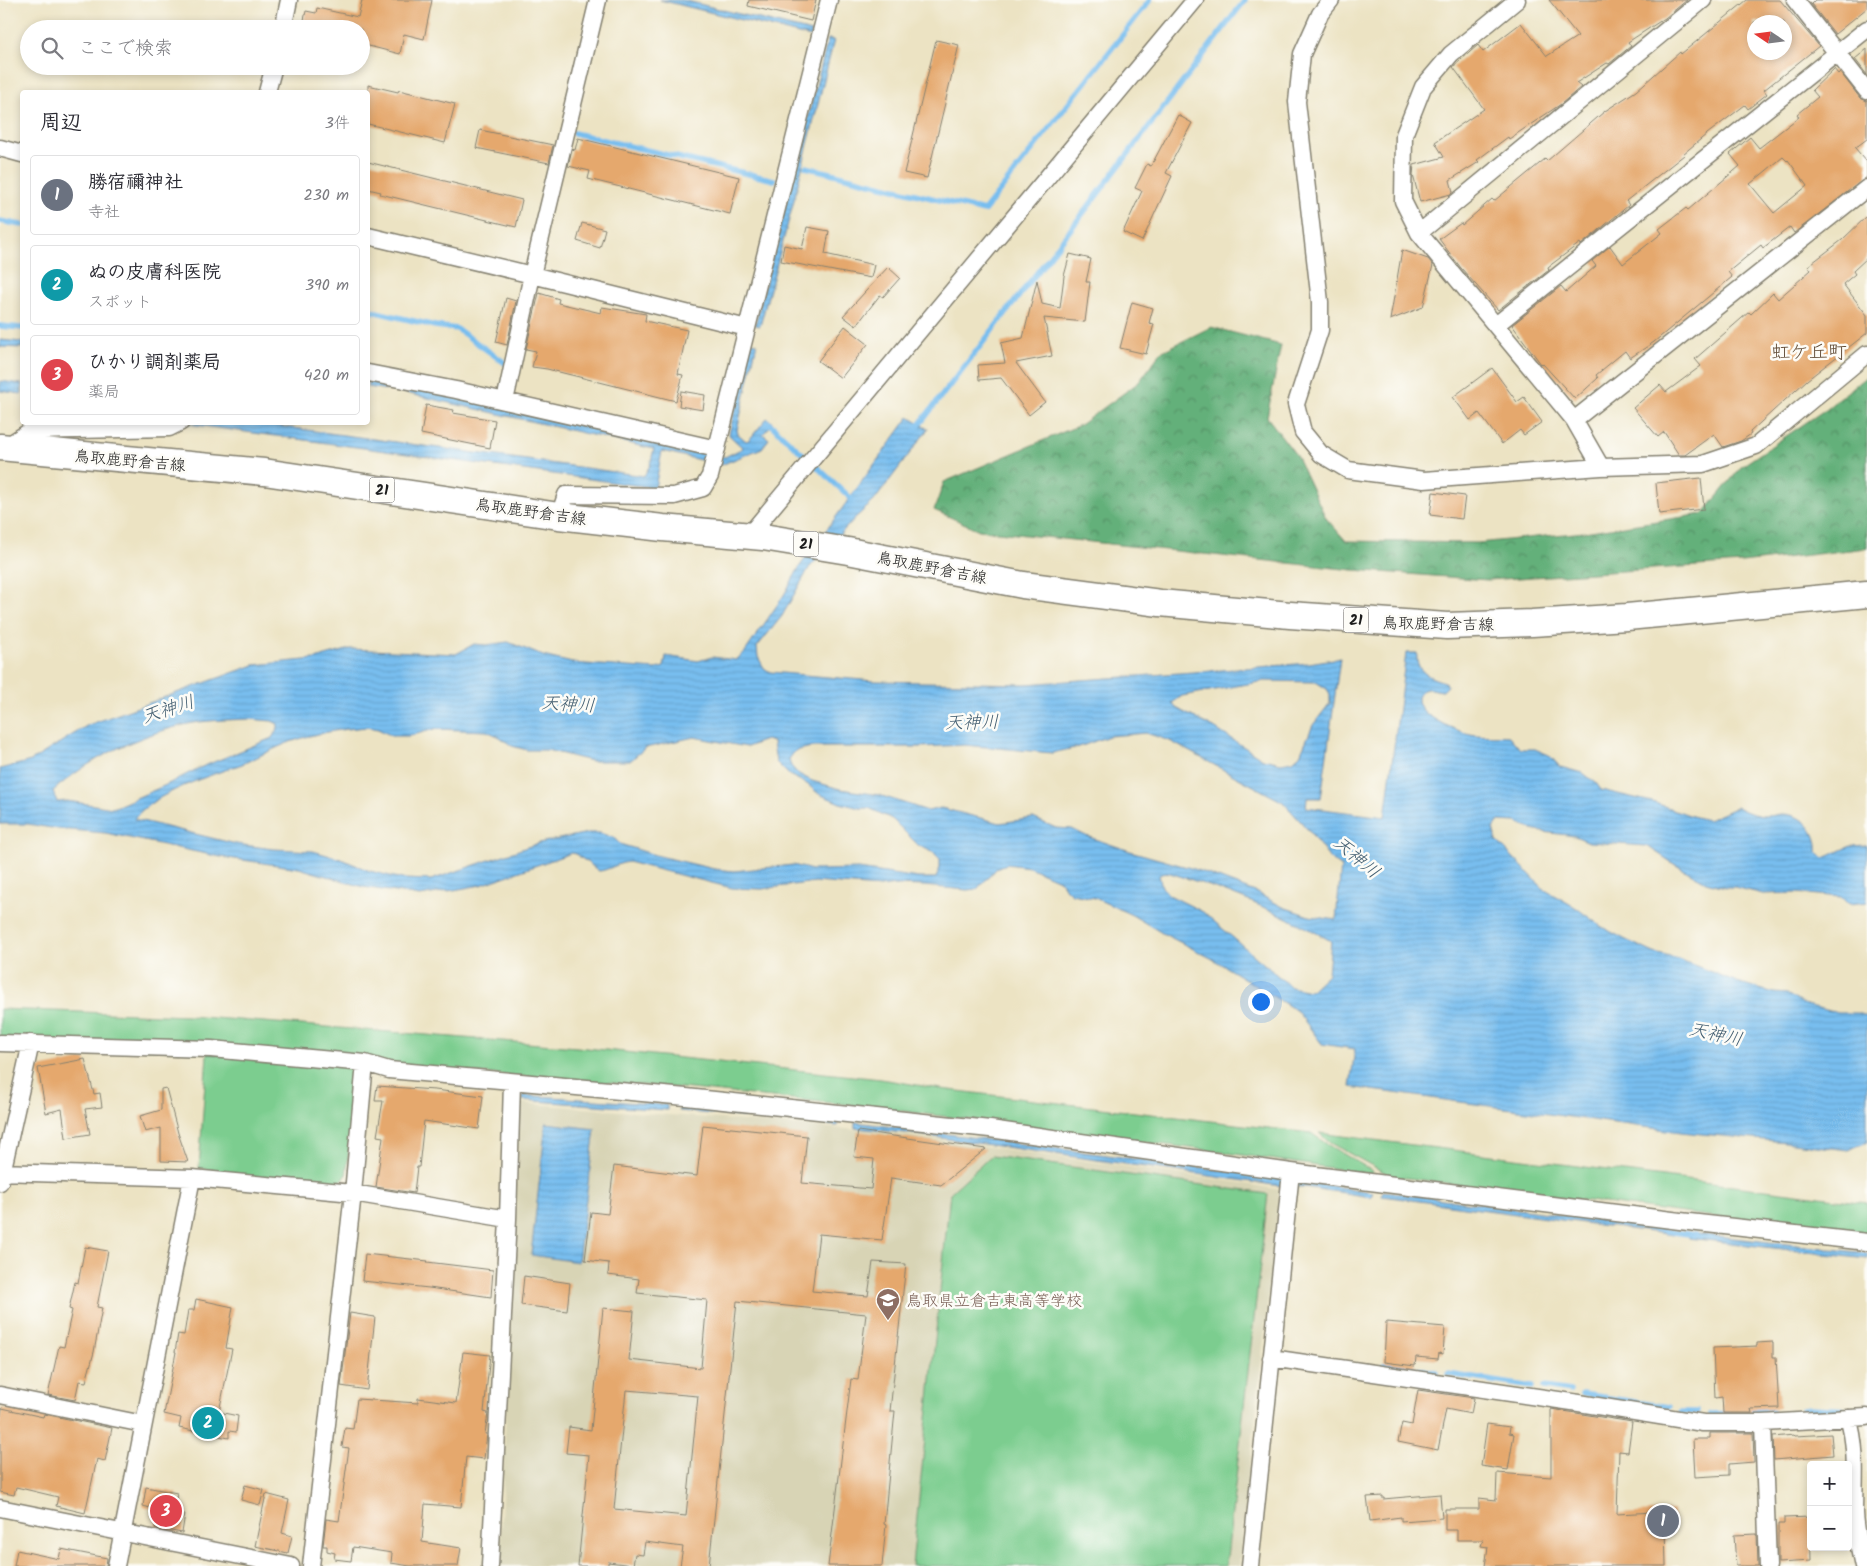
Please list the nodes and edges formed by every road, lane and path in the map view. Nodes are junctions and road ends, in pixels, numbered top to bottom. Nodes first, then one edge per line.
1 (289, 0) edge
2 (598, 0) edge
3 (829, 0) edge
4 (1195, 0) edge
5 (1330, 0) edge
6 (1517, 0) edge
7 (1703, 0) edge
8 (1795, 0) edge
9 (285, 20) edge
10 (1867, 29) edge
11 (1837, 54) junction
12 (272, 75) edge
13 (268, 90) edge
14 (1867, 91) edge
15 (0, 148) edge
16 (20, 153) edge
17 (1867, 188) edge
18 (1419, 232) junction
19 (370, 236) edge
20 (532, 275) junction
21 (1496, 325) junction
22 (747, 328) junction
23 (1867, 354) edge
24 (370, 373) edge
25 (505, 401) junction
26 (1574, 420) junction
27 (176, 425) edge
28 (2, 448) edge
29 (717, 449) junction
30 (1601, 467) junction
31 (559, 516) junction
32 (756, 536) junction
33 (1867, 594) edge
34 (30, 1042) junction
35 (0, 1043) edge
36 (365, 1063) junction
37 (512, 1082) junction
38 (1291, 1172) junction
39 (1, 1175) edge
40 (192, 1178) junction
41 (353, 1193) junction
42 (508, 1219) junction
43 (1867, 1242) edge
44 (1271, 1358) junction
45 (0, 1395) edge
46 (1867, 1417) edge
47 (1848, 1418) junction
48 (1763, 1423) junction
49 (143, 1424) junction
50 (0, 1508) edge
51 (122, 1531) junction
52 (116, 1566) edge
53 (291, 1566) edge
54 (310, 1566) edge
55 (490, 1566) edge
56 (1250, 1566) edge
57 (1768, 1566) edge
58 (1863, 1566) edge

1 - 9 street
2 - 20 street
3 - 22 street
4 - 32 street
5 - 30 street
6 - 18 street
7 - 18 street
8 - 11 street
10 - 11 street
11 - 14 street
11 - 21 street
12 - 13 street
15 - 16 street
17 - 26 street
18 - 21 street
19 - 20 street
20 - 22 street
20 - 25 street
21 - 26 street
22 - 29 street
23 - 30 street
24 - 25 street
25 - 29 street
26 - 30 street
27 - 28 street
28 - 31 main road, 鳥取鹿野倉吉線 / 21
29 - 31 street
31 - 32 main road, 鳥取鹿野倉吉線 / 21
32 - 33 main road, 鳥取鹿野倉吉線 / 21
34 - 35 street
34 - 36 street
34 - 39 street
36 - 37 street
36 - 41 street
37 - 38 street
37 - 42 street
38 - 43 street
38 - 44 street
39 - 40 street
40 - 41 street
40 - 49 street
41 - 42 street
41 - 54 street
42 - 55 street
44 - 48 street
44 - 56 street
45 - 49 street
46 - 47 street
47 - 48 street
47 - 58 street
48 - 57 street
49 - 51 street
50 - 51 street
51 - 52 street
51 - 53 street

